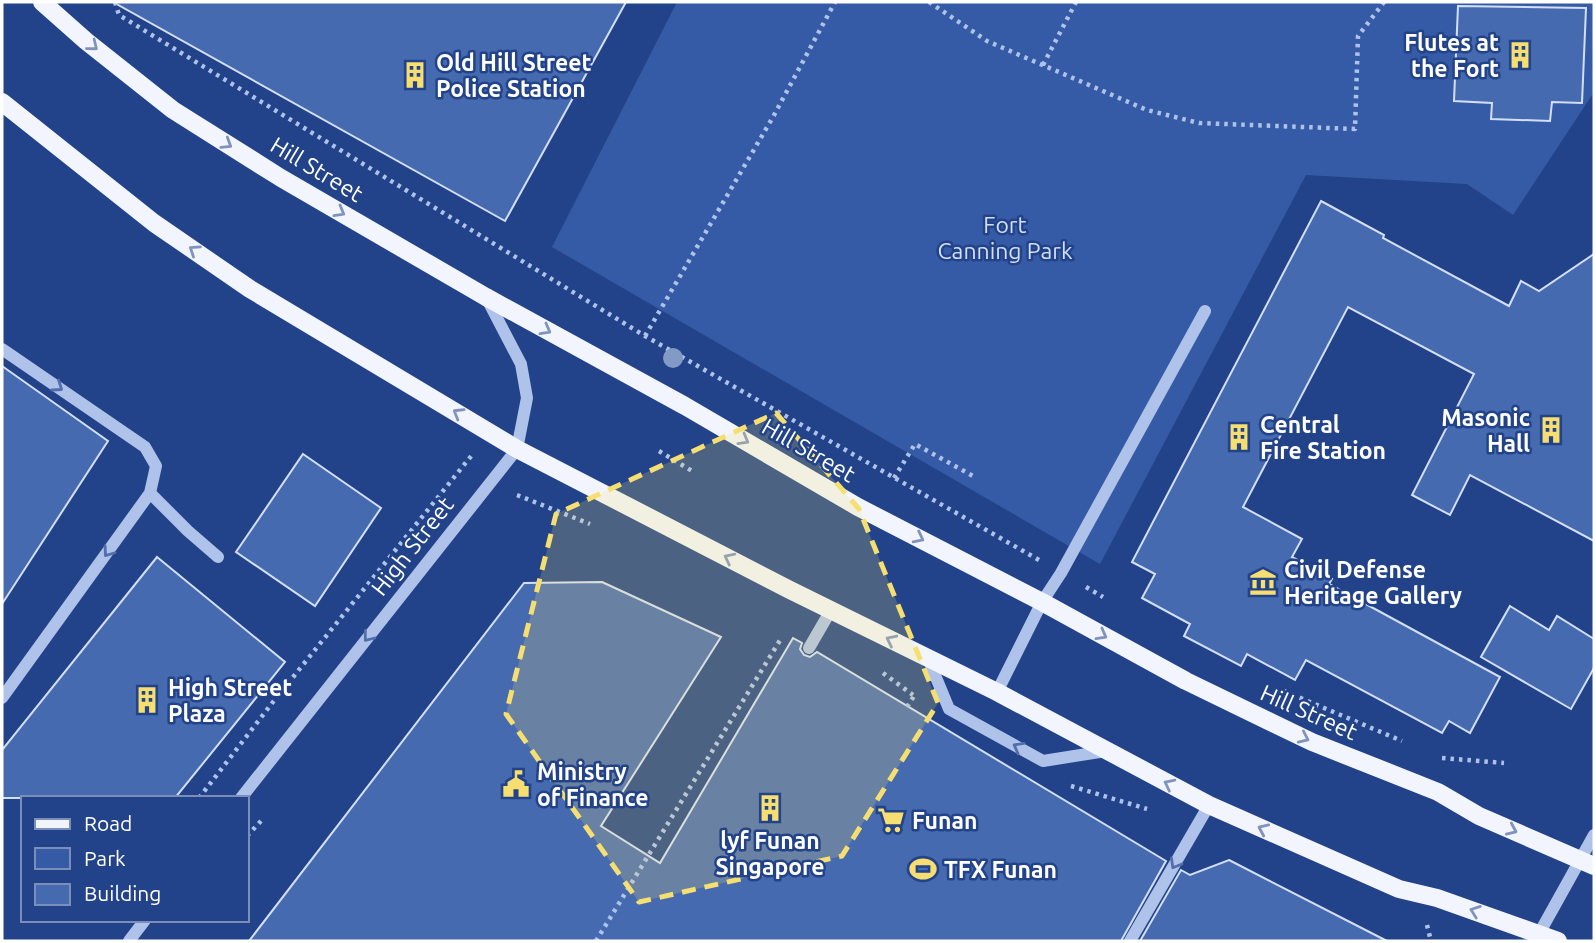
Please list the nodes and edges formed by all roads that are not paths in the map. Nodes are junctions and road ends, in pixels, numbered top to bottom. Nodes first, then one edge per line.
1 (42, 2) edge
2 (2, 102) edge
3 (486, 297) junction
4 (1205, 311) dead end
5 (2, 349) edge
6 (517, 449) junction
7 (150, 493) junction
8 (218, 556) dead end
9 (1042, 602) junction
10 (831, 610) junction
11 (808, 648) dead end
12 (928, 658) junction
13 (997, 692) junction
14 (2, 698) edge
15 (1106, 751) junction
16 (243, 796) edge
17 (1209, 805) junction
18 (1594, 835) edge
19 (1588, 863) edge
20 (143, 922) edge
21 (1537, 938) edge
22 (129, 941) edge
23 (1130, 941) edge
24 (1558, 941) edge

1 -> 3 main road, Hill Street
6 -> 2 main road
3 - 6 street, High Street
3 -> 9 main road, Hill Street
4 - 9 street
5 -> 7 street
10 -> 6 main road
6 -> 16 street, High Street
7 - 8 street
7 -> 14 street
9 - 13 street
9 -> 19 main road, Hill Street
10 - 11 street
12 -> 10 main road
12 - 13 main road
15 -> 12 street
13 - 15 main road
17 -> 15 main road
21 -> 17 main road
17 -> 23 street
18 - 19 street
19 - 21 street
20 - 22 street
21 - 24 main road

